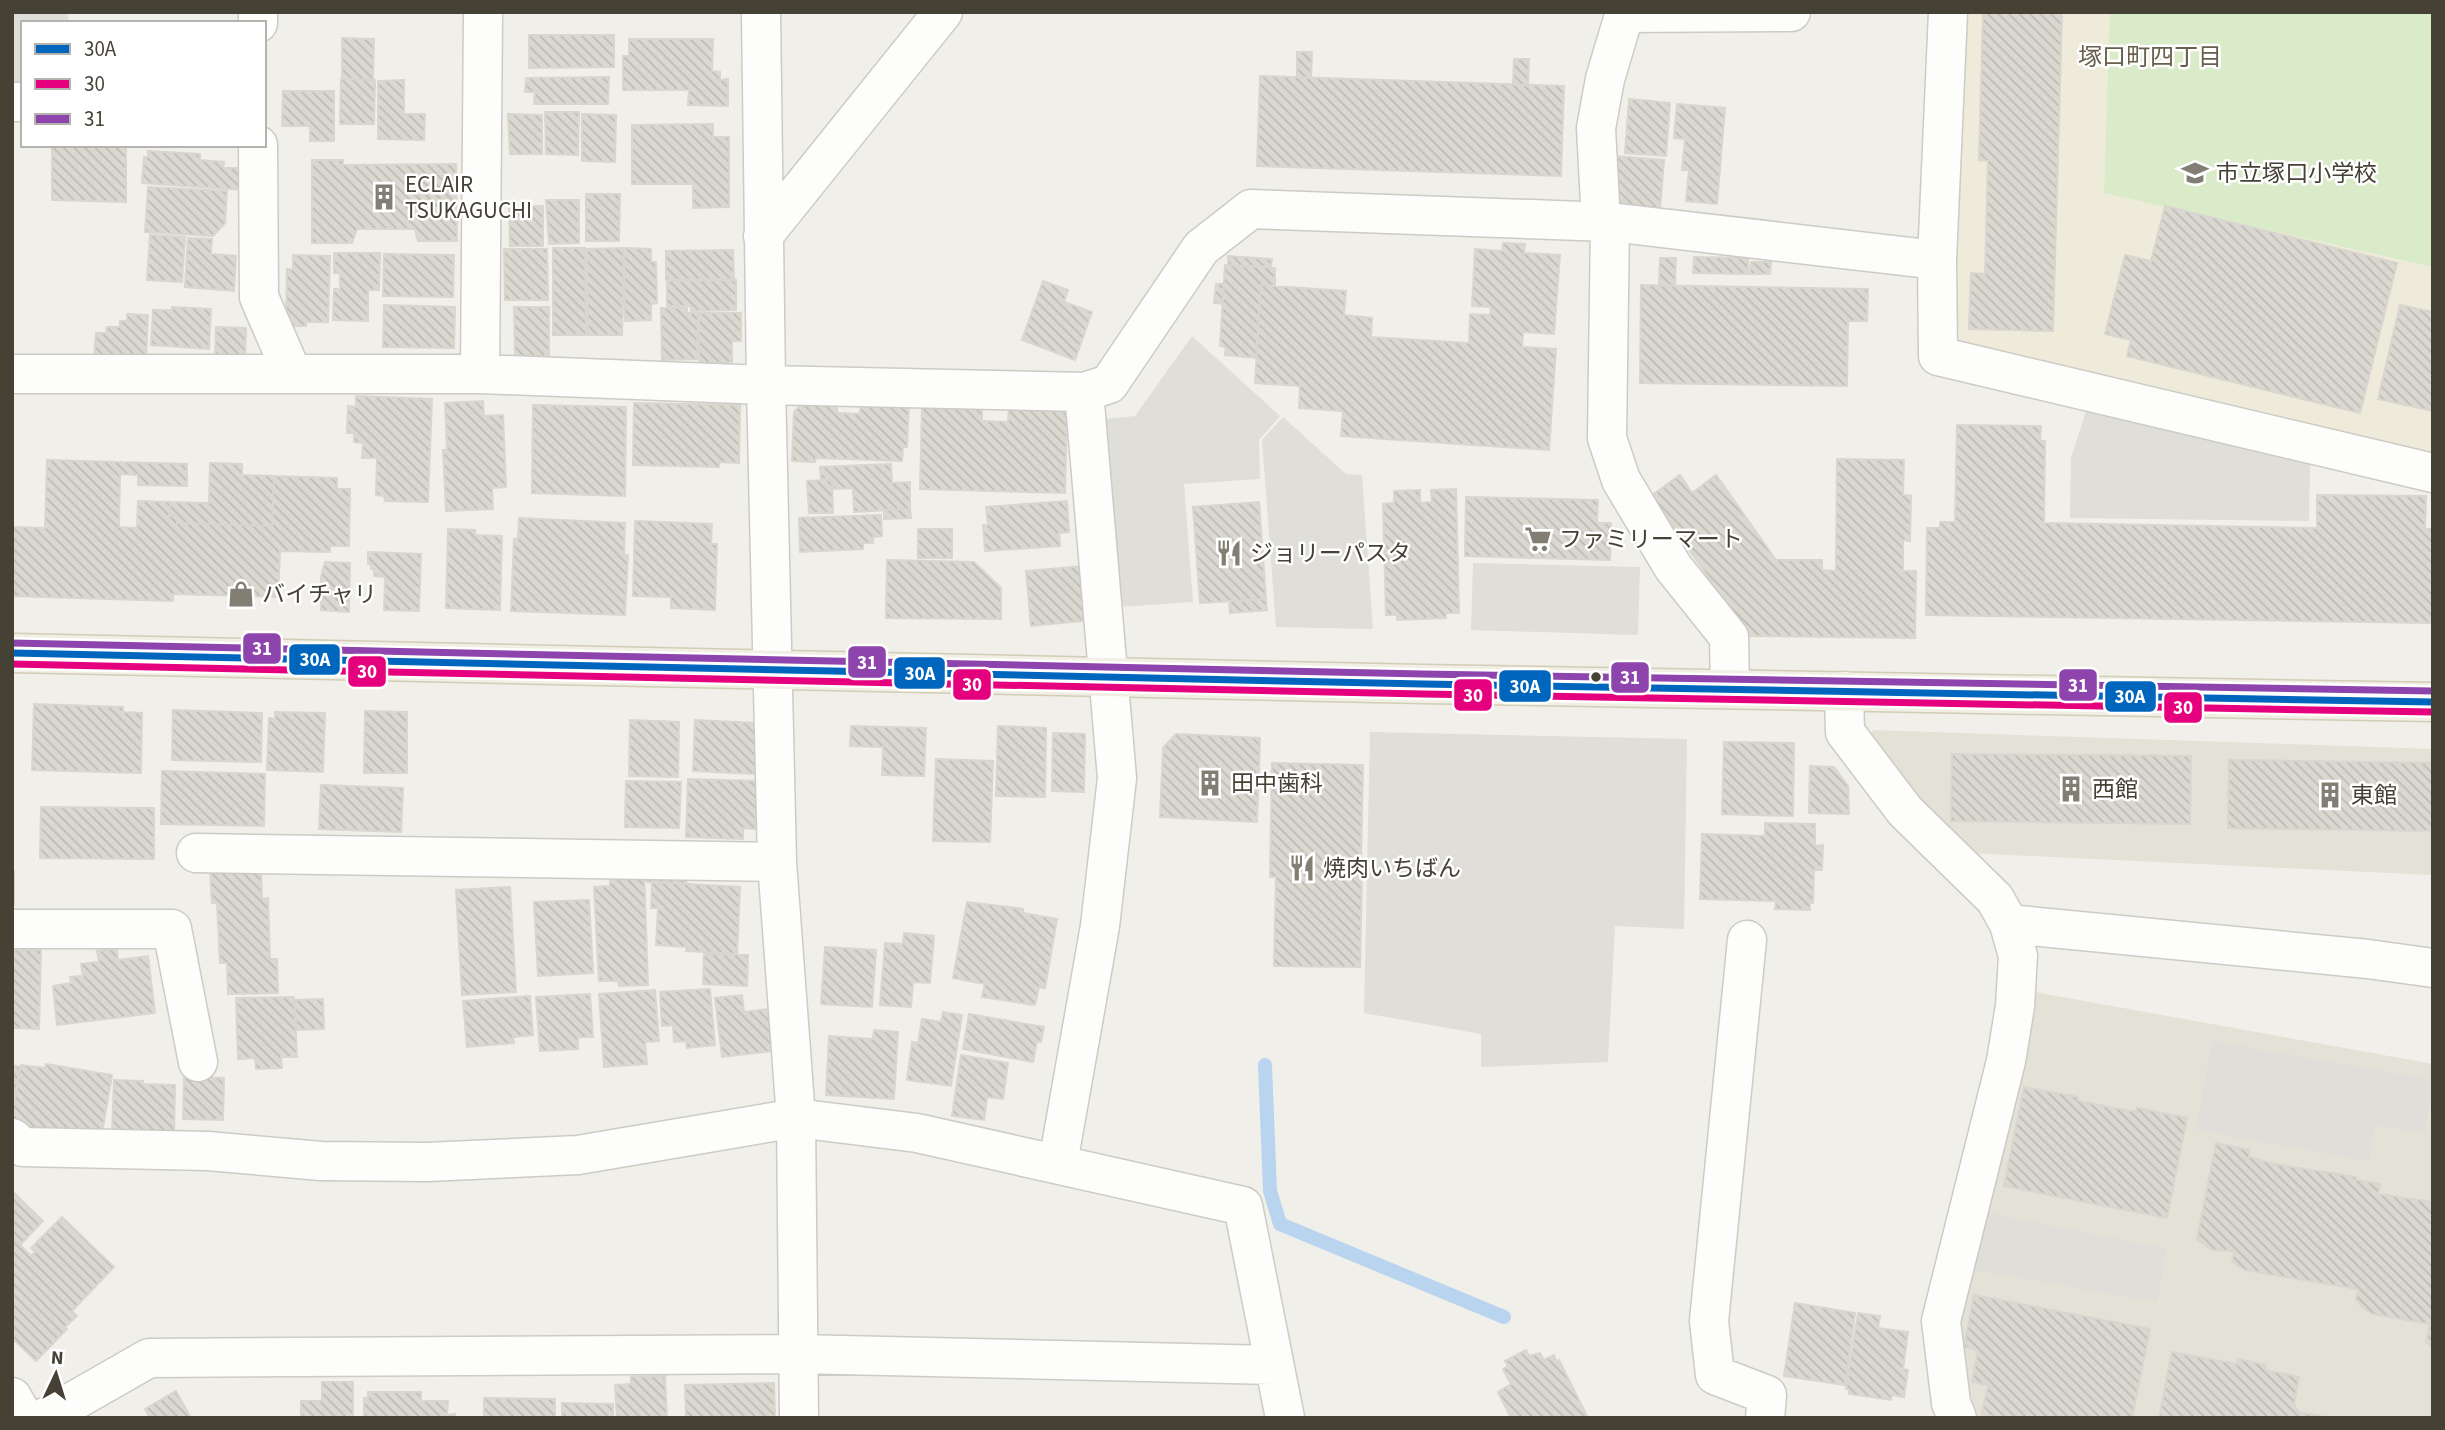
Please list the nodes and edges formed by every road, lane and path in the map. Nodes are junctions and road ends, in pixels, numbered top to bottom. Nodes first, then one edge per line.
1 (483, 12) edge
2 (761, 12) edge
3 (943, 12) edge
4 (1791, 12) edge
5 (1948, 12) edge
6 (1625, 13) edge
7 (258, 147) edge
8 (1605, 222) junction
9 (763, 236) junction
10 (1937, 260) junction
11 (292, 373) junction
12 (12, 374) edge
13 (480, 374) junction
14 (766, 385) junction
15 (1084, 392) junction
16 (2433, 473) edge
17 (12, 653) edge
18 (774, 670) junction
19 (1110, 677) junction
20 (1730, 689) junction
21 (1844, 691) junction
22 (2433, 702) edge
23 (196, 853) dead end
24 (777, 862) junction
25 (2009, 924) junction
26 (12, 929) edge
27 (1747, 940) dead end
28 (2433, 968) edge
29 (198, 1062) dead end
30 (796, 1118) junction
31 (12, 1138) edge
32 (1058, 1163) junction
33 (797, 1354) junction
34 (1273, 1365) junction
35 (12, 1398) edge
36 (24, 1418) edge
37 (44, 1418) edge
38 (799, 1418) edge
39 (1285, 1418) edge
40 (1765, 1418) edge
41 (1957, 1418) edge

1 - 13 street
2 - 9 street
3 - 9 street
4 - 6 street
5 - 10 street
6 - 8 street
7 - 11 street
8 - 10 street
8 - 15 street
8 - 20 street
9 - 14 street
10 - 16 street
11 - 12 street
11 - 13 street
13 - 14 street
14 - 15 street
14 - 18 street
15 - 19 street
17 - 18 main road
18 - 19 main road
18 - 24 street
19 - 20 main road
19 - 32 street
20 - 21 main road
21 - 22 main road
21 - 25 street
23 - 24 street
24 - 30 street
25 - 28 street
25 - 41 street
26 - 29 street
27 - 40 street
30 - 31 street
30 - 32 street
30 - 33 street
32 - 34 street
33 - 34 street
33 - 37 street
33 - 38 street
34 - 39 street
35 - 36 street

